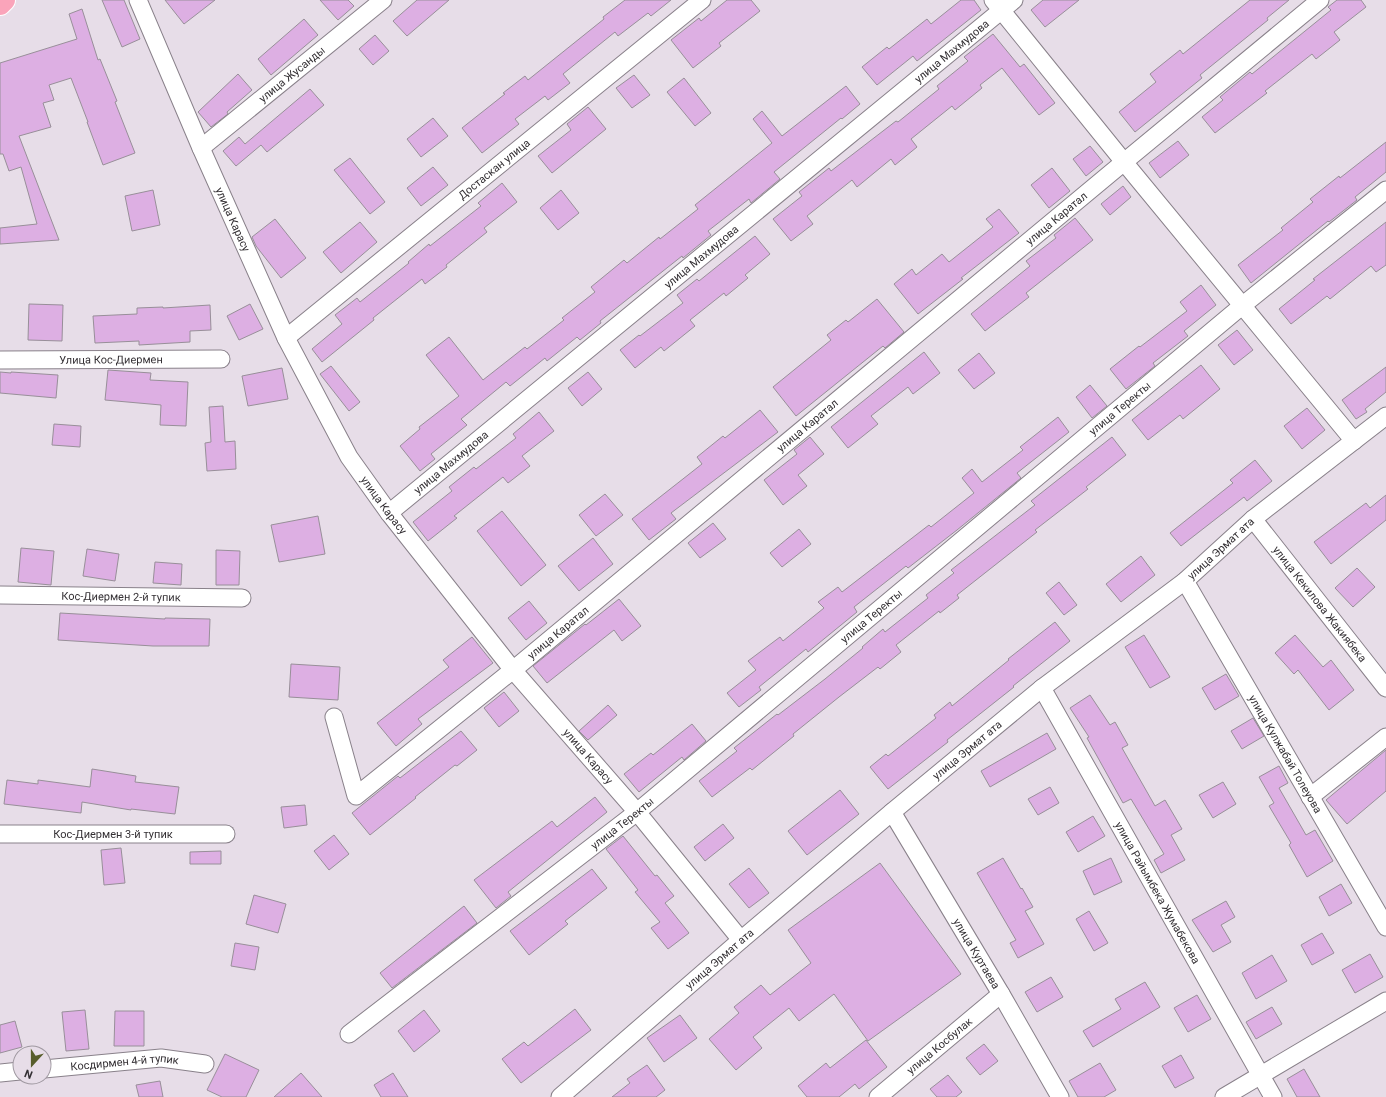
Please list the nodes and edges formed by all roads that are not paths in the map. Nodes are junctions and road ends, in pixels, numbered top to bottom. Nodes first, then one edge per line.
1 (4, 0) edge
2 (138, 0) edge
3 (383, 0) edge
4 (702, 0) edge
5 (1014, 0) edge
6 (1320, 0) edge
7 (0, 4) edge
8 (997, 5) edge
9 (201, 148) junction
10 (1124, 162) junction
11 (1386, 190) edge
12 (1243, 305) junction
13 (286, 338) junction
14 (221, 359) dead end
15 (0, 360) edge
16 (1386, 416) edge
17 (1354, 441) junction
18 (388, 514) junction
19 (1253, 519) junction
20 (1185, 581) junction
21 (0, 594) edge
22 (242, 598) dead end
23 (513, 670) junction
24 (1042, 688) junction
25 (1386, 688) edge
26 (334, 717) dead end
27 (1386, 737) edge
28 (1310, 796) junction
29 (637, 812) junction
30 (892, 812) junction
31 (0, 834) edge
32 (226, 834) dead end
33 (1386, 927) edge
34 (741, 940) junction
35 (1001, 994) junction
36 (1386, 1001) edge
37 (349, 1034) dead end
38 (205, 1064) dead end
39 (52, 1068) edge
40 (12, 1072) edge
41 (0, 1073) edge
42 (1261, 1076) junction
43 (560, 1097) edge
44 (878, 1097) edge
45 (1060, 1097) edge
46 (1224, 1097) edge
47 (1273, 1097) edge

1 - 7 highway
2 - 9 street, улица Карасу
3 - 9 street, улица Жусанды
4 - 13 street, Достаскан улица
5 - 8 street, улица Махмудова
6 - 10 street, улица Каратал
8 - 10 street
8 - 18 street, улица Махмудова
9 - 13 street, улица Карасу
10 - 12 street
10 - 23 street, улица Каратал
11 - 12 street, улица Теректы
12 - 17 street
12 - 29 street, улица Теректы
13 - 18 street, улица Карасу
14 - 15 street, Улица Кос-Диермен
16 - 17 street, улица Эрмат ата
17 - 19 street, улица Эрмат ата
18 - 23 street, улица Карасу
19 - 20 street, улица Эрмат ата
19 - 25 street, улица Кекилова Жакиябека
20 - 24 street, улица Эрмат ата
20 - 28 street, улица Кулжабай Толеуова
21 - 22 street, Кос-Диермен 2-й тупик
23 - 26 street, улица Каратал
23 - 29 street, улица Карасу
24 - 30 street, улица Эрмат ата
24 - 42 street, улица Райымбека Жумабекова
27 - 28 street
28 - 33 street, улица Кулжабай Толеуова
29 - 34 street, улица Карасу
29 - 37 street, улица Теректы
30 - 34 street, улица Эрмат ата
30 - 35 street, улица Куртаева
31 - 32 street, Кос-Диермен 3-й тупик
34 - 43 street, улица Эрмат ата
35 - 44 street, улица Косбулак
35 - 45 street, улица Куртаева
36 - 42 street
38 - 39 street, Косдирмен 4-й тупик
40 - 41 street
42 - 46 street
42 - 47 street, улица Райымбека Жумабекова

